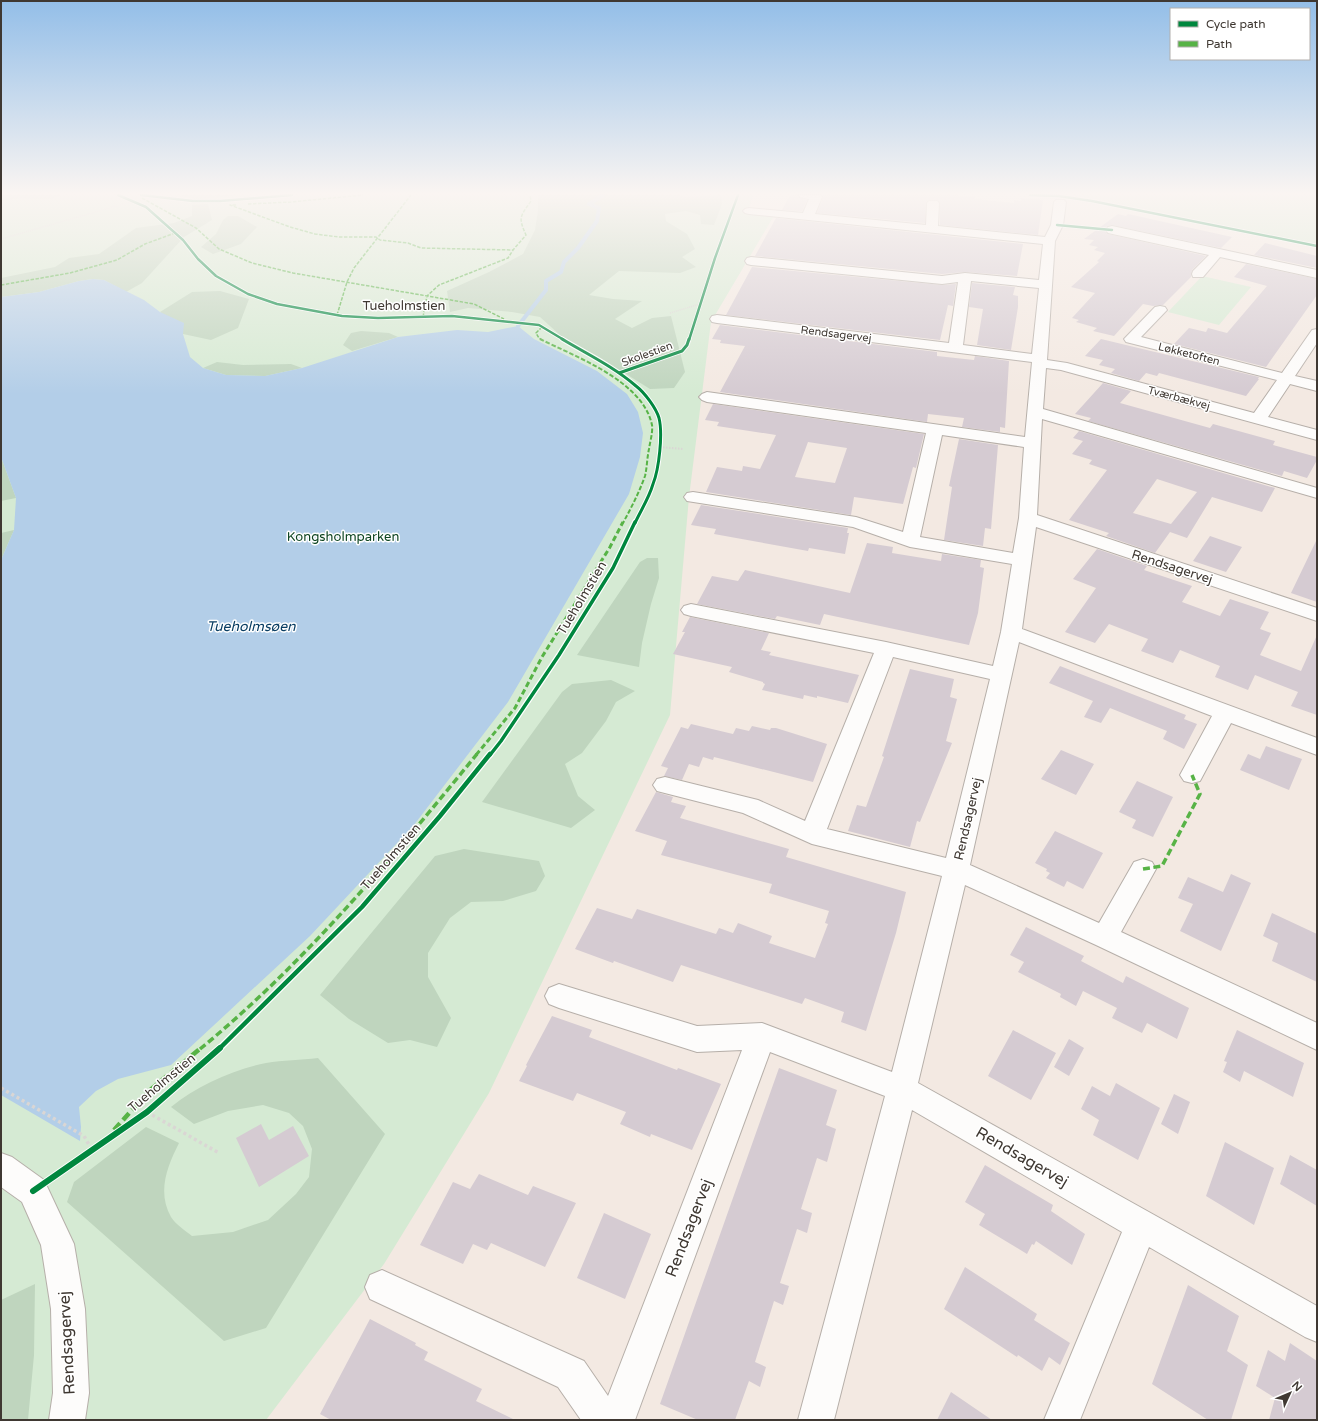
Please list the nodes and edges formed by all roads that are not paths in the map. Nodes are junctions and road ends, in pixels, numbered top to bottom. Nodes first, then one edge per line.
1 (1047, 261) edge
2 (1209, 261) edge
3 (1257, 261) edge
4 (751, 262) dead end
5 (1198, 274) dead end
6 (1317, 274) edge
7 (965, 277) junction
8 (1045, 285) junction
9 (1160, 310) dead end
10 (717, 319) dead end
11 (1317, 333) edge
12 (955, 350) junction
13 (1040, 361) junction
14 (1287, 378) junction
15 (1317, 386) edge
16 (707, 397) dead end
17 (1035, 412) junction
18 (1258, 419) junction
19 (935, 430) junction
20 (1317, 435) edge
21 (1033, 443) junction
22 (1317, 493) edge
23 (693, 497) dead end
24 (1028, 518) junction
25 (910, 541) junction
26 (1021, 560) junction
27 (691, 610) dead end
28 (1317, 615) edge
29 (1010, 632) junction
30 (886, 649) junction
31 (1000, 674) junction
32 (1226, 712) junction
33 (1317, 747) edge
34 (1192, 775) dead end
35 (665, 785) dead end
36 (812, 835) junction
37 (1143, 869) dead end
38 (956, 870) junction
39 (1105, 937) junction
40 (559, 996) dead end
41 (762, 1036) junction
42 (1317, 1037) edge
43 (902, 1089) junction
44 (1, 1168) edge
45 (1141, 1225) junction
46 (382, 1287) dead end
47 (1317, 1325) edge
48 (67, 1420) edge
49 (603, 1420) edge
50 (617, 1420) edge
51 (816, 1420) edge
52 (1062, 1420) edge

1 - 8 street, Rendsagervej
2 - 5 street
3 - 6 street
4 - 7 street
7 - 8 street
7 - 12 street
8 - 13 street, Rendsagervej
9 - 14 street, Løkketoften
10 - 12 street, Rendsagervej
11 - 14 street
12 - 13 street, Rendsagervej
13 - 17 street, Rendsagervej
13 - 18 street, Tværbækvej
14 - 15 street, Løkketoften
14 - 18 street
16 - 19 street
17 - 21 street, Rendsagervej
17 - 22 street
18 - 20 street, Tværbækvej
19 - 21 street
19 - 25 street
21 - 24 street, Rendsagervej
23 - 25 street
24 - 26 street, Rendsagervej
24 - 28 street, Rendsagervej
25 - 26 street
26 - 29 street, Rendsagervej
27 - 30 street
29 - 31 street, Rendsagervej
29 - 32 street
30 - 31 street
30 - 36 street
31 - 38 street, Rendsagervej
32 - 33 street
32 - 34 street
35 - 36 street, Rendsagervej
36 - 38 street, Rendsagervej
37 - 39 street
38 - 39 street, Rendsagervej
38 - 43 street, Rendsagervej
39 - 42 street, Rendsagervej
40 - 41 street, Rendsagervej
41 - 43 street, Rendsagervej
41 - 50 street, Rendsagervej
43 - 45 street, Rendsagervej
43 - 51 street, Rendsagervej
44 - 48 street, Rendsagervej
45 - 47 street, Rendsagervej
45 - 52 street
46 - 49 street

